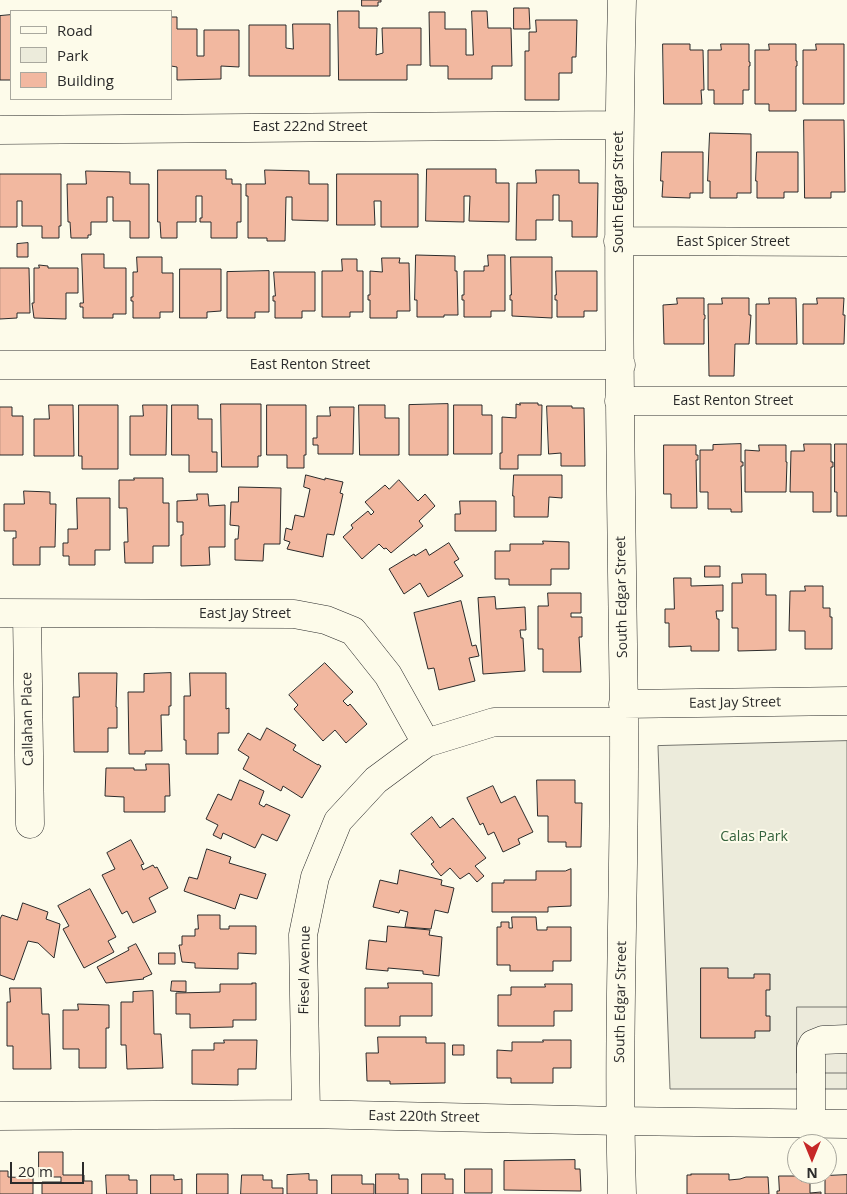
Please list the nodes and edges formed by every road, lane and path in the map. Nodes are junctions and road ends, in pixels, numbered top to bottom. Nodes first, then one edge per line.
1 (622, 0) edge
2 (619, 125) junction
3 (0, 130) edge
4 (618, 241) junction
5 (847, 242) edge
6 (0, 365) edge
7 (620, 365) junction
8 (620, 401) junction
9 (847, 401) edge
10 (0, 613) edge
11 (27, 614) junction
12 (847, 701) edge
13 (623, 713) junction
14 (426, 743) junction
15 (30, 824) dead end
16 (847, 1039) edge
17 (306, 1114) junction
18 (0, 1116) edge
19 (620, 1121) junction
20 (811, 1123) junction
21 (847, 1124) edge
22 (622, 1194) edge

1 - 2 street, South Edgar Street
2 - 3 street, East 222nd Street
2 - 4 street, South Edgar Street
4 - 5 street, East Spicer Street
4 - 7 street, South Edgar Street
6 - 7 street, East Renton Street
7 - 8 street, South Edgar Street
8 - 9 street, East Renton Street
8 - 13 street, South Edgar Street
10 - 11 street, East Jay Street
11 - 14 street, East Jay Street
11 - 15 street, Callahan Place
12 - 13 street, East Jay Street
13 - 14 street, Fiesel Avenue
13 - 19 street, South Edgar Street
14 - 17 street, Fiesel Avenue
16 - 20 street
17 - 18 street, East 220th Street
17 - 19 street, East 220th Street
19 - 20 street, East 220th Street
19 - 22 street, South Edgar Street
20 - 21 street, East 220th Street

